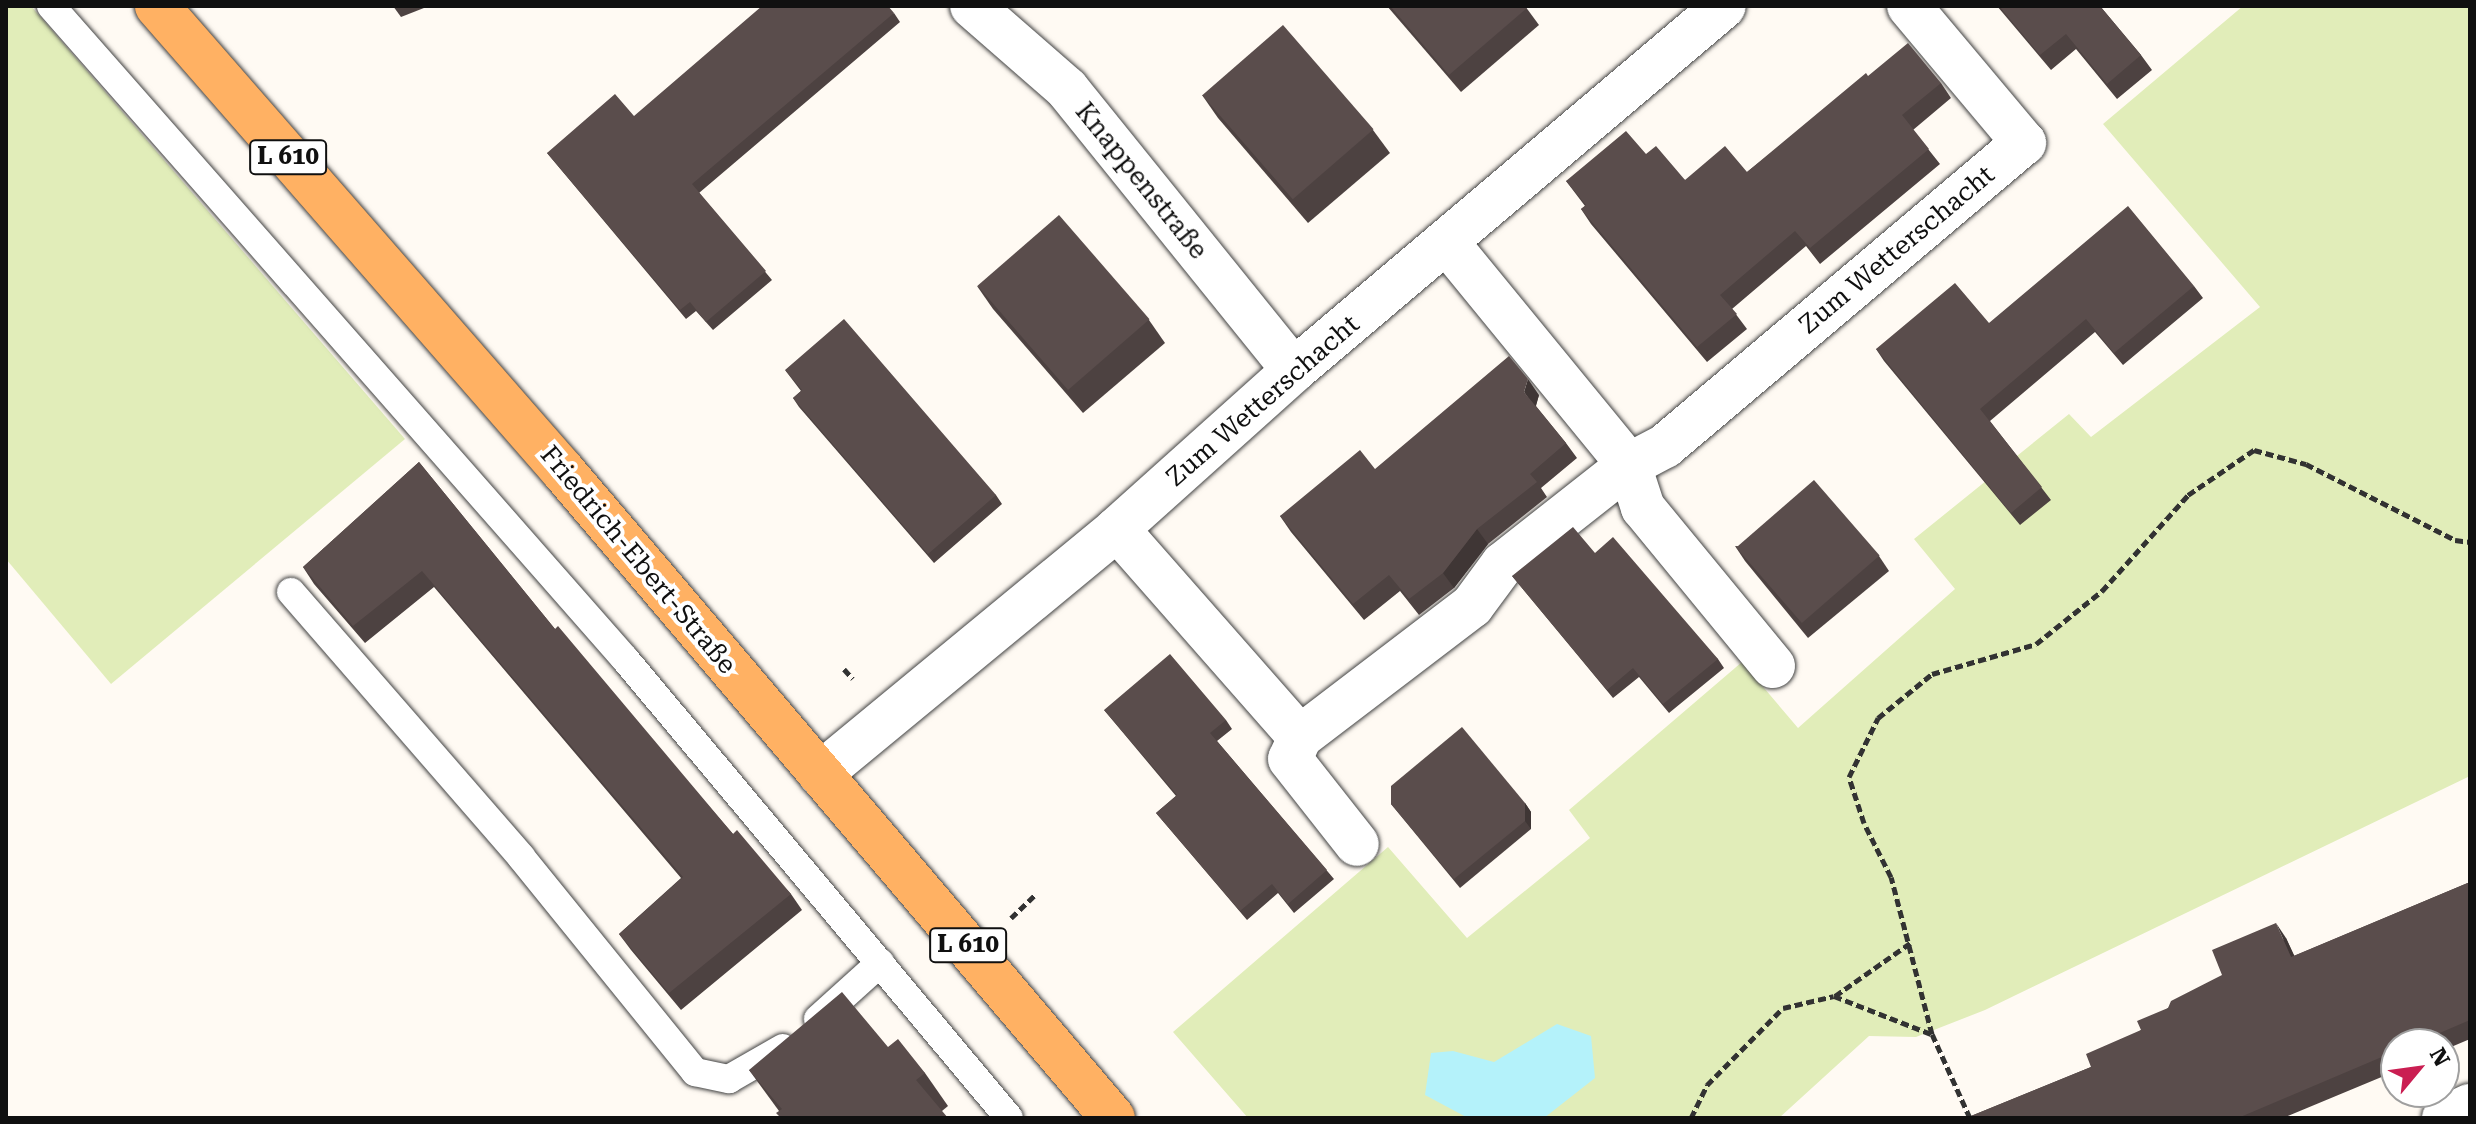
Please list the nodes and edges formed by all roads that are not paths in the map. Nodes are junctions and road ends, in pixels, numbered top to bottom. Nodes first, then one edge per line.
1 (51, 6) edge
2 (157, 6) edge
3 (972, 6) edge
4 (1724, 6) edge
5 (1909, 6) edge
6 (1447, 243) junction
7 (1294, 370) junction
8 (1629, 465) junction
9 (1117, 529) junction
10 (291, 592) dead end
11 (1773, 666) dead end
12 (1300, 737) junction
13 (820, 774) junction
14 (1357, 844) dead end
15 (880, 963) junction
16 (2470, 1106) edge
17 (1009, 1118) edge
18 (1113, 1118) edge
19 (2444, 1118) edge

1 - 15 lane
2 - 13 main road, Friedrich-Ebert-Straße / L 610
3 - 7 street, Knappenstraße
4 - 6 street, Zum Wetterschacht
5 - 8 street, Zum Wetterschacht
6 - 7 street, Zum Wetterschacht
6 - 8 street
7 - 9 street, Zum Wetterschacht
8 - 11 street
8 - 12 street, Zum Wetterschacht
9 - 12 street
9 - 13 street, Zum Wetterschacht
10 - 15 lane
12 - 14 street
13 - 18 main road, Friedrich-Ebert-Straße / L 610
15 - 17 lane
16 - 19 street

